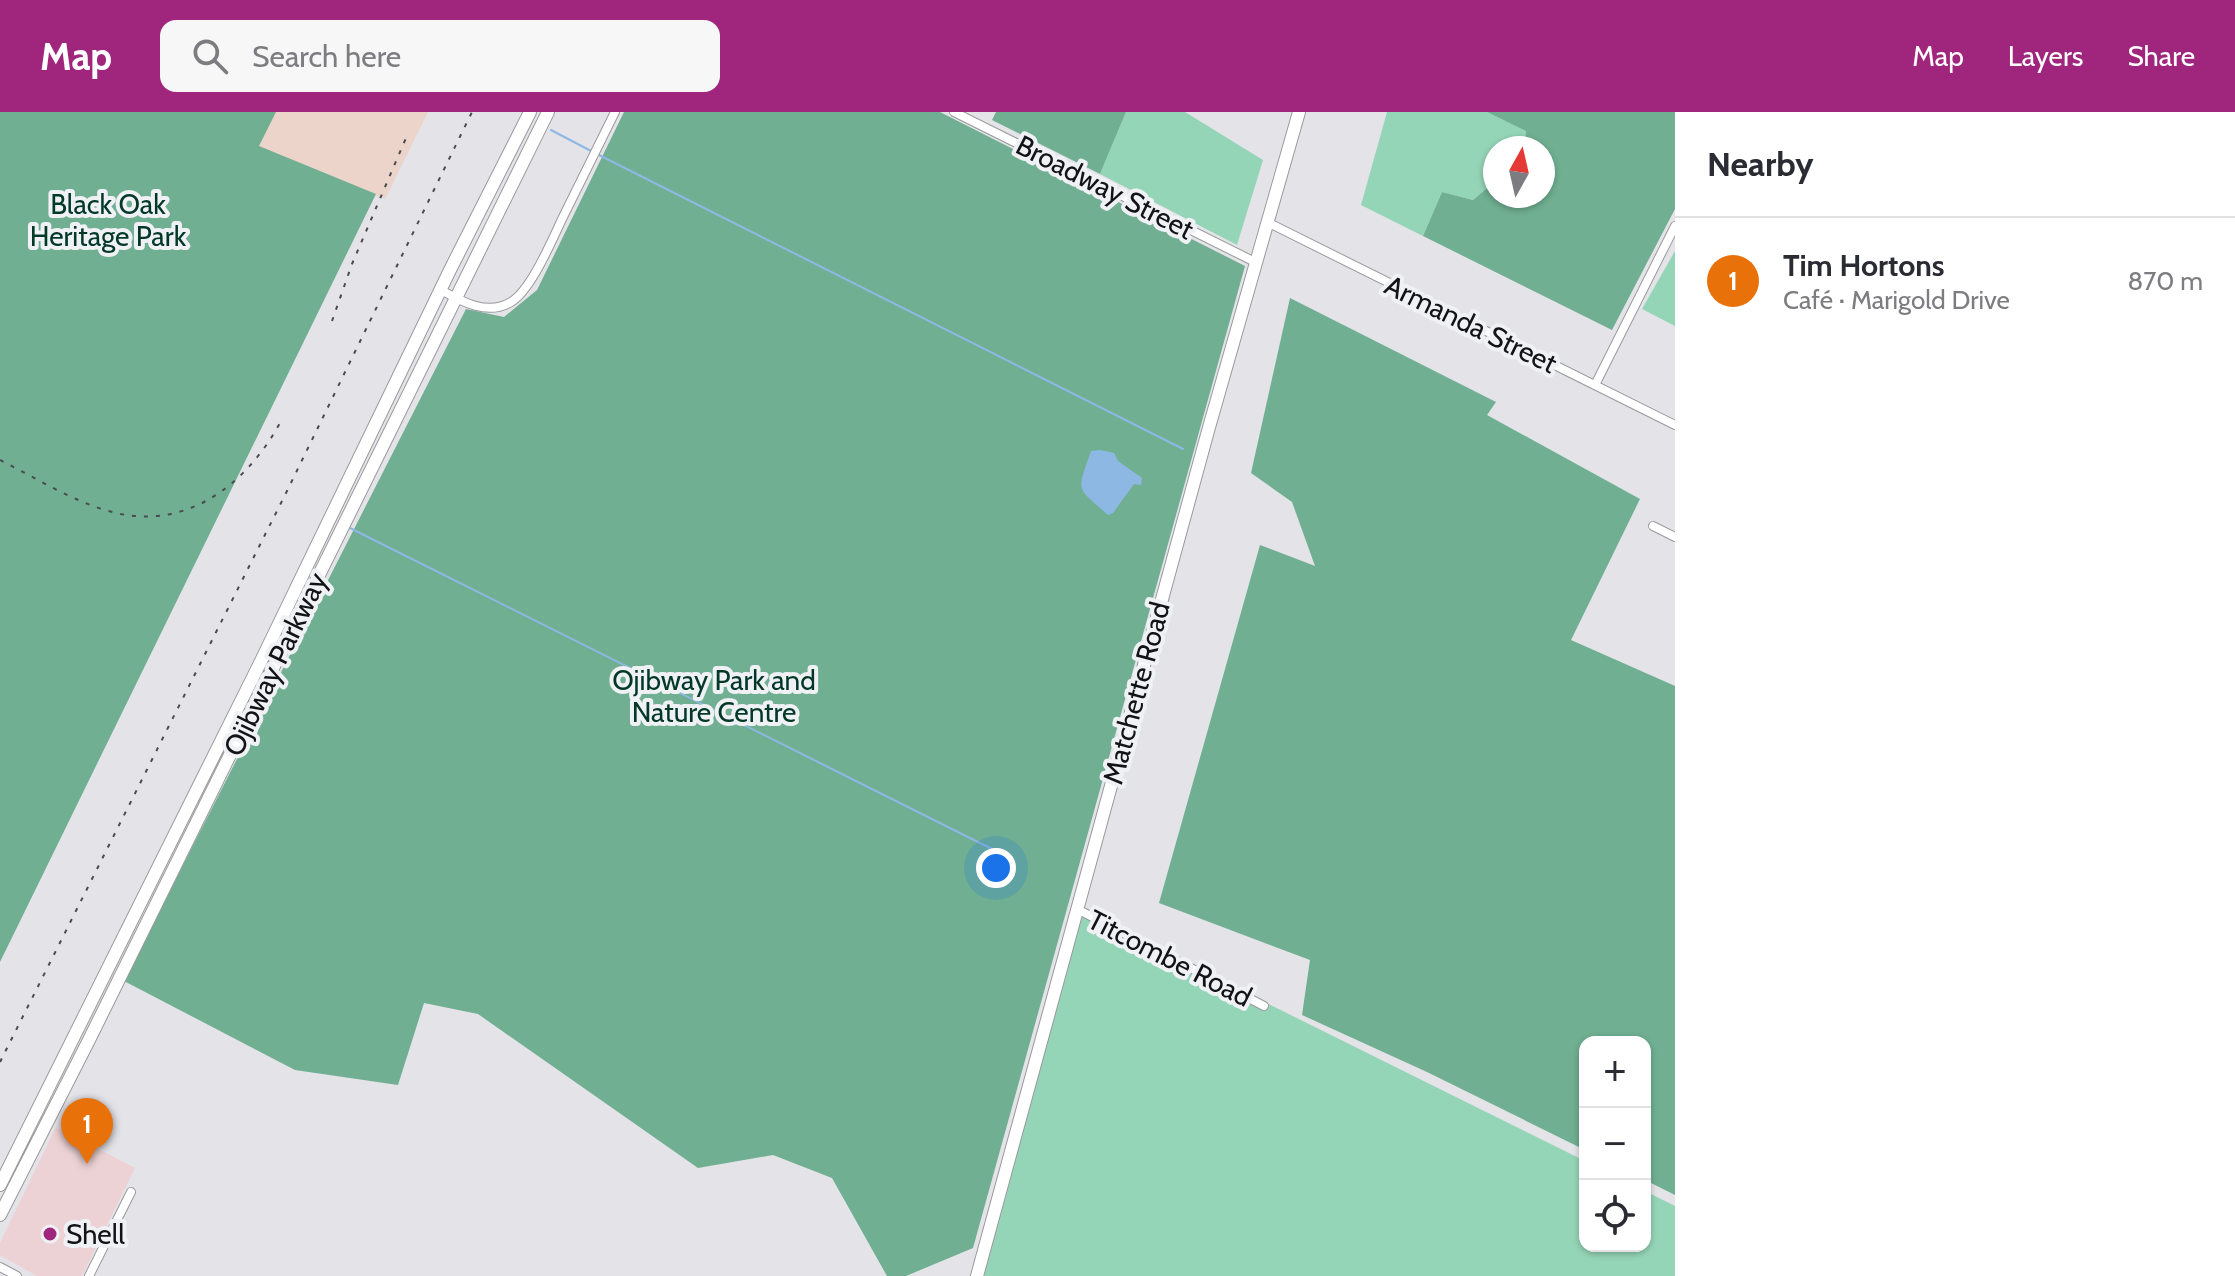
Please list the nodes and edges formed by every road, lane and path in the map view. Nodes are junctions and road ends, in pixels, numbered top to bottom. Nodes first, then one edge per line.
1 (530, 112) edge
2 (548, 112) edge
3 (615, 112) edge
4 (954, 112) edge
5 (1299, 112) edge
6 (1267, 222) junction
7 (1675, 226) edge
8 (1255, 262) junction
9 (441, 290) junction
10 (456, 299) junction
11 (1595, 385) junction
12 (1675, 425) edge
13 (1653, 526) dead end
14 (1675, 537) edge
15 (1077, 909) junction
16 (1264, 1006) dead end
17 (0, 1185) edge
18 (131, 1192) dead end
19 (0, 1215) edge
20 (0, 1267) edge
21 (17, 1276) edge
22 (89, 1276) edge
23 (977, 1276) edge

1 - 9 main road, Ojibway Parkway
2 - 10 main road, Ojibway Parkway
3 - 10 street
4 - 8 street, Broadway Street
5 - 6 main road, Matchette Road
6 - 8 main road, Matchette Road
6 - 11 street, Armanda Street
7 - 11 street
8 - 15 main road, Matchette Road
9 - 10 street
9 - 17 main road, Ojibway Parkway
10 - 19 main road, Ojibway Parkway
11 - 12 street, Armanda Street
13 - 14 street
15 - 16 street, Titcombe Road
15 - 23 main road, Matchette Road
18 - 22 street
20 - 21 street

